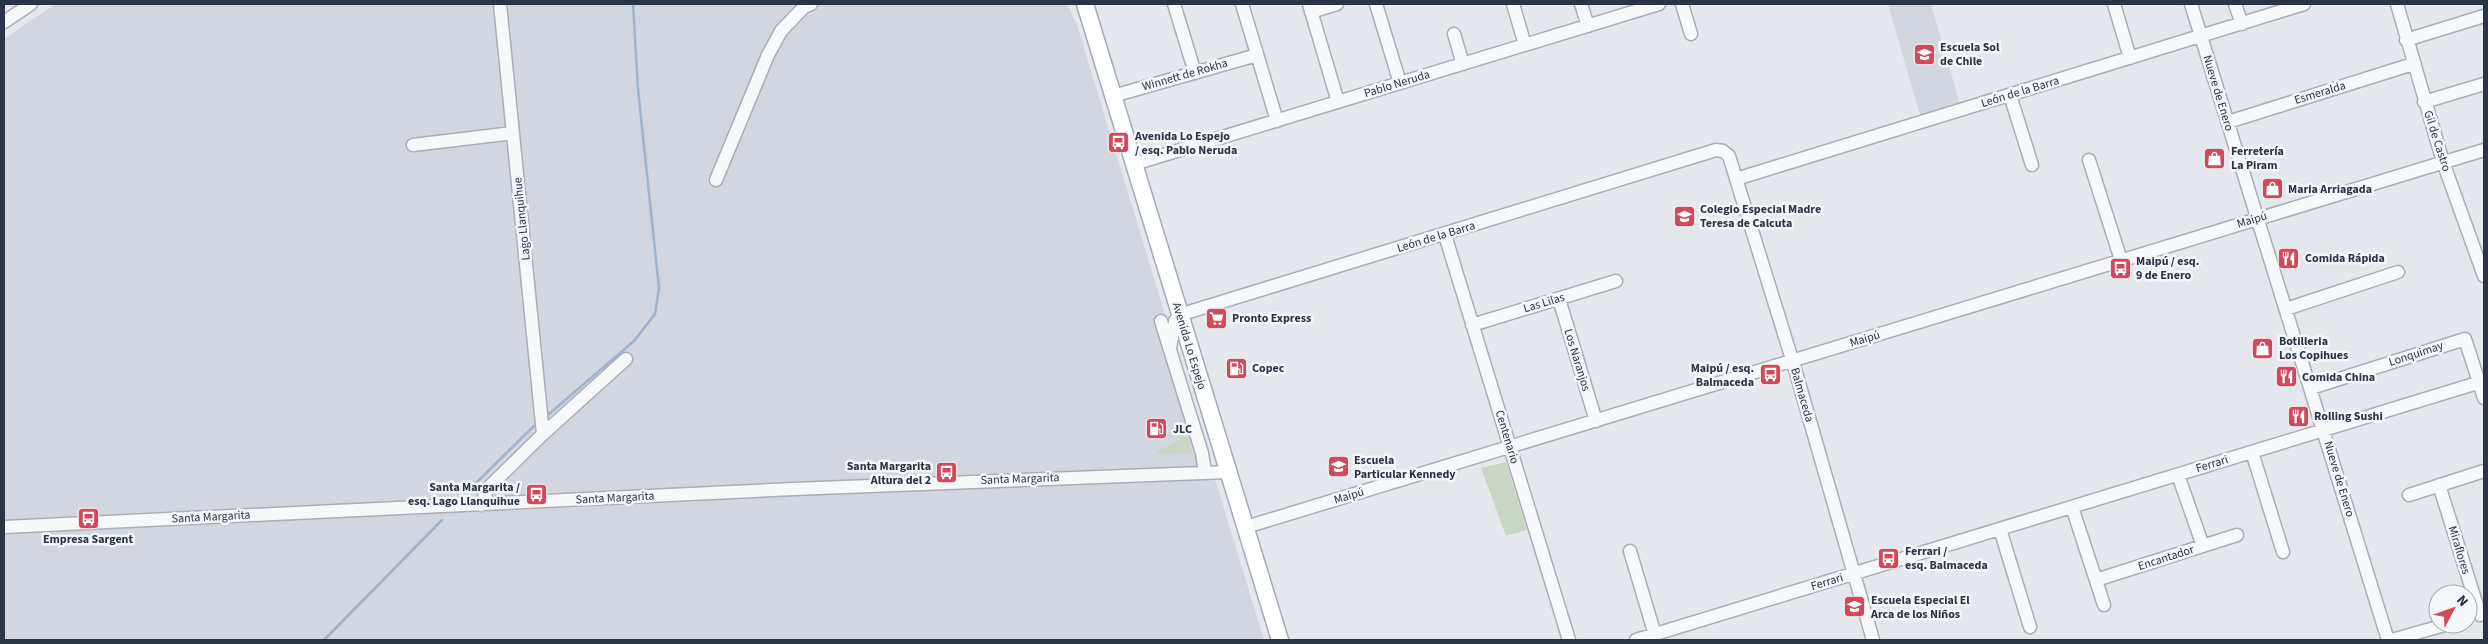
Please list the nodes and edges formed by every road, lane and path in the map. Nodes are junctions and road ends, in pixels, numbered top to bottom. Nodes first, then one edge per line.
1 (31, 4) edge
2 (500, 4) edge
3 (811, 4) edge
4 (1075, 4) edge
5 (1085, 4) edge
6 (1174, 4) edge
7 (1242, 4) edge
8 (1337, 4) edge
9 (1376, 4) edge
10 (1513, 4) edge
11 (1581, 4) edge
12 (1659, 4) edge
13 (1682, 4) edge
14 (2114, 4) edge
15 (2191, 4) edge
16 (2235, 4) edge
17 (2304, 4) edge
18 (2397, 4) edge
19 (1310, 8) edge
20 (2484, 16) edge
21 (4, 22) edge
22 (2242, 24) junction
23 (1588, 26) junction
24 (1454, 34) dead end
25 (1691, 34) dead end
26 (2201, 37) junction
27 (2406, 40) junction
28 (1526, 45) junction
29 (1099, 51) junction
30 (1258, 55) junction
31 (2130, 58) junction
32 (1463, 64) junction
33 (2413, 64) junction
34 (1195, 73) junction
35 (1400, 83) junction
36 (2484, 84) edge
37 (2010, 95) junction
38 (1113, 96) junction
39 (1338, 102) junction
40 (2424, 102) junction
41 (1278, 120) junction
42 (2228, 122) junction
43 (513, 133) junction
44 (413, 145) dead end
45 (2484, 150) edge
46 (1725, 152) joint
47 (2089, 160) dead end
48 (2443, 162) junction
49 (1134, 164) junction
50 (2032, 165) dead end
51 (1736, 179) junction
52 (716, 180) dead end
53 (2258, 218) junction
54 (1445, 235) junction
55 (2121, 260) junction
56 (2398, 272) dead end
57 (2484, 276) edge
58 (1616, 281) dead end
59 (1559, 299) junction
60 (2286, 309) junction
61 (1179, 315) junction
62 (1161, 321) dead end
63 (1472, 325) junction
64 (1170, 348) junction
65 (626, 359) dead end
66 (1792, 361) junction
67 (2482, 382) edge
68 (2311, 388) junction
69 (2484, 398) edge
70 (1596, 421) junction
71 (2324, 430) junction
72 (543, 434) junction
73 (1510, 447) junction
74 (2252, 452) junction
75 (2484, 471) edge
76 (1205, 472) junction
77 (1227, 472) junction
78 (2178, 475) junction
79 (2439, 485) junction
80 (2409, 495) dead end
81 (482, 505) junction
82 (2072, 507) junction
83 (4, 527) edge
84 (1246, 527) junction
85 (2000, 529) junction
86 (2237, 535) dead end
87 (2203, 546) junction
88 (1630, 551) dead end
89 (2283, 552) dead end
90 (1854, 574) junction
91 (2096, 580) junction
92 (2468, 584) edge
93 (2104, 605) dead end
94 (2030, 627) dead end
95 (2428, 630) edge
96 (1655, 634) junction
97 (1280, 640) edge
98 (1569, 640) edge
99 (1636, 640) edge
100 (1873, 640) edge
101 (2388, 640) edge
102 (2392, 640) edge

1 - 21 street
2 - 43 street, Lago Llanquihue
3 - 52 street
4 - 29 main road, Avenida Lo Espejo
5 - 29 main road, Avenida Lo Espejo
6 - 34 street
7 - 30 street
8 - 19 street
9 - 35 street
10 - 28 street
11 - 23 street
12 - 23 street, Pablo Neruda
13 - 25 street
14 - 31 street
15 - 26 street, Nueve de Enero
16 - 22 street
17 - 22 street, León de la Barra
18 - 27 street, Gil de Castro
19 - 39 street
20 - 27 street
22 - 26 street, León de la Barra
23 - 28 street, Pablo Neruda
24 - 32 street
26 - 31 street, León de la Barra
26 - 42 street, Nueve de Enero
27 - 33 street, Gil de Castro
28 - 32 street, Pablo Neruda
29 - 38 main road, Avenida Lo Espejo
30 - 34 street, Winnett de Rokha
30 - 41 street
31 - 37 street, León de la Barra
32 - 35 street, Pablo Neruda
33 - 40 street, Gil de Castro
33 - 42 street, Esmeralda
34 - 38 street, Winnett de Rokha
35 - 39 street, Pablo Neruda
36 - 40 street
37 - 50 street
37 - 51 street, León de la Barra
38 - 49 main road, Avenida Lo Espejo
39 - 41 street, Pablo Neruda
40 - 48 street, Gil de Castro
41 - 49 street, Pablo Neruda
42 - 53 street, Nueve de Enero
43 - 44 street
43 - 72 street, Lago Llanquihue
45 - 48 street, Maipú
46 - 51 street, Balmaceda
46 - 54 street, León de la Barra
47 - 55 street
48 - 53 street, Maipú
48 - 57 street, Gil de Castro
49 - 61 main road, Avenida Lo Espejo
51 - 66 street, Balmaceda
53 - 55 street, Maipú
53 - 60 street, Nueve de Enero
54 - 61 street, León de la Barra
54 - 63 street, Centenario
55 - 66 street, Maipú
56 - 60 street
58 - 59 street, Las Lilas
59 - 63 street, Las Lilas
59 - 70 street, Los Naranjos
60 - 68 street, Nueve de Enero
61 - 64 street
61 - 77 main road, Avenida Lo Espejo
62 - 64 street, Avenida Lo Espejo
63 - 73 street, Centenario
64 - 76 street, Avenida Lo Espejo
65 - 72 street
66 - 70 street, Maipú
66 - 90 street, Balmaceda
67 - 68 street, Lonquimay
67 - 69 street
67 - 71 street, Ferrari
68 - 71 street, Nueve de Enero
70 - 73 street, Maipú
71 - 74 street, Ferrari
71 - 101 street, Nueve de Enero
72 - 81 street
73 - 84 street, Maipú
73 - 98 street, Centenario
74 - 78 street, Ferrari
74 - 89 street
75 - 79 street
76 - 77 street, Santa Margarita
76 - 81 street, Santa Margarita
77 - 84 main road, Avenida Lo Espejo
78 - 82 street, Ferrari
78 - 87 street
79 - 80 street
79 - 92 street, Miraflores
81 - 83 street, Santa Margarita
82 - 85 street, Ferrari
82 - 91 street
84 - 97 main road, Avenida Lo Espejo
85 - 90 street, Ferrari
85 - 94 street
86 - 87 street, Encantador
87 - 91 street, Encantador
88 - 96 street
90 - 96 street, Ferrari
90 - 100 street, Balmaceda
91 - 93 street
95 - 102 street
96 - 99 street, Ferrari

